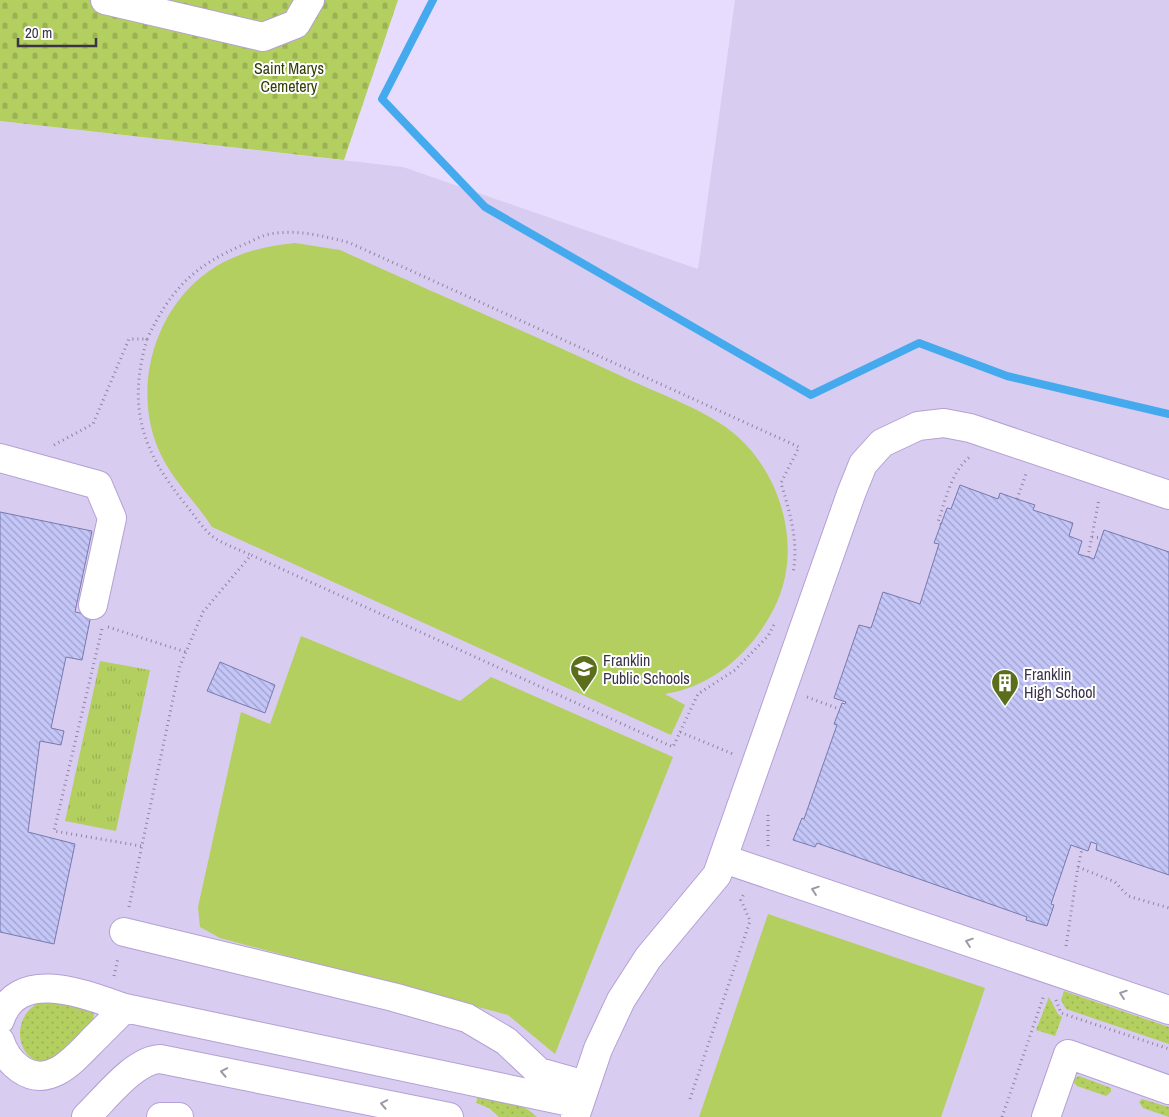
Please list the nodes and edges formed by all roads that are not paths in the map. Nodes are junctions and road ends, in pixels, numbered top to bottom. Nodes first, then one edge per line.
1 (105, 0) edge
2 (310, 0) edge
3 (0, 458) edge
4 (1169, 495) edge
5 (93, 605) dead end
6 (724, 859) junction
7 (124, 932) road end
8 (126, 1008) junction
9 (1169, 1010) edge
10 (0, 1020) edge
11 (0, 1041) edge
12 (1169, 1090) edge
13 (580, 1102) edge
14 (86, 1117) edge
15 (161, 1117) edge
16 (179, 1117) edge
17 (449, 1117) edge
18 (1046, 1117) edge

1 - 2 lane
3 - 5 lane
4 - 6 lane
9 -> 6 lane
6 - 13 lane
7 - 13 lane
8 - 10 lane
8 - 11 lane
8 - 13 lane
12 - 18 lane
17 -> 14 lane
15 - 16 lane

